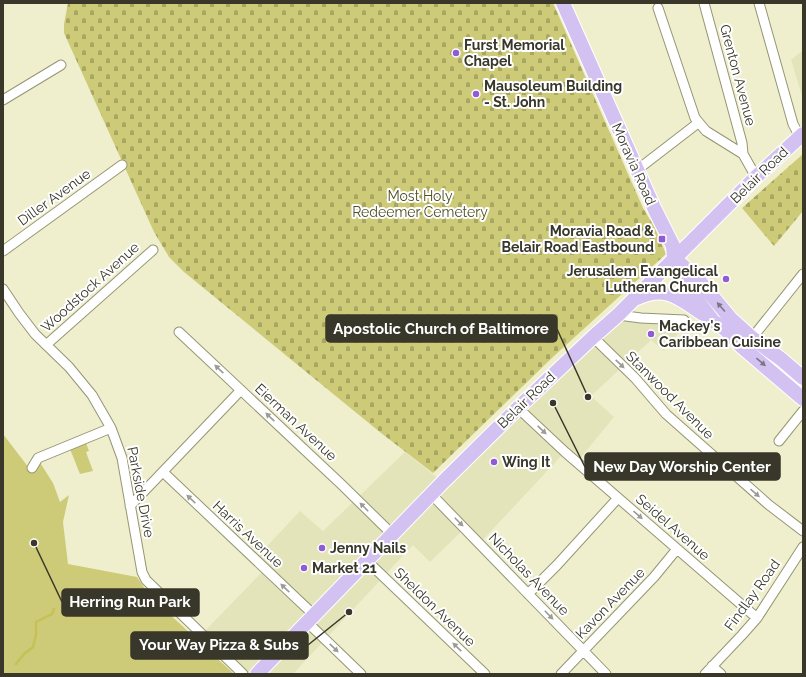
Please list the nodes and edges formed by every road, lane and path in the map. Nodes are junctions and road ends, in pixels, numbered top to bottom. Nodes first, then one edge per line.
1 (563, 3) edge
2 (704, 3) edge
3 (759, 3) edge
4 (658, 8) dead end
5 (61, 65) dead end
6 (3, 100) edge
7 (698, 123) junction
8 (801, 136) edge
9 (743, 154) junction
10 (122, 165) dead end
11 (637, 170) junction
12 (756, 177) junction
13 (153, 250) dead end
14 (3, 251) edge
15 (674, 259) junction
16 (803, 274) edge
17 (3, 289) edge
18 (633, 300) junction
19 (618, 315) junction
20 (684, 320) dead end
21 (713, 321) junction
22 (179, 332) dead end
23 (592, 337) junction
24 (752, 338) junction
25 (46, 345) junction
26 (803, 378) edge
27 (241, 390) junction
28 (803, 399) edge
29 (518, 408) junction
30 (803, 411) edge
31 (110, 428) junction
32 (778, 441) dead end
33 (32, 468) dead end
34 (163, 472) junction
35 (431, 494) junction
36 (618, 498) junction
37 (130, 506) junction
38 (803, 531) edge
39 (392, 534) junction
40 (803, 547) edge
41 (678, 549) junction
42 (366, 560) junction
43 (528, 594) junction
44 (310, 618) junction
45 (757, 618) junction
46 (583, 650) junction
47 (712, 666) junction
48 (243, 674) edge
49 (257, 674) edge
50 (361, 674) edge
51 (485, 674) edge
52 (561, 674) edge
53 (606, 674) edge
54 (705, 674) edge
55 (720, 674) edge

1 - 11 main road, Moravia Road
2 - 9 street, Grenton Avenue
3 - 8 street
4 - 7 street
5 - 6 street
7 - 9 street
7 - 11 street
8 - 12 main road, Belair Road
9 - 12 street
10 - 14 street, Diller Avenue
11 - 15 main road, Moravia Road
12 - 15 main road, Belair Road
13 - 25 street, Woodstock Avenue
15 - 18 main road, Belair Road
15 - 21 main road, Moravia Road
24 -> 15 main road
16 - 24 street
17 - 25 street, Parkside Drive
18 - 19 main road, Belair Road
18 - 21 main road
19 - 20 street
19 - 23 main road, Belair Road
21 -> 28 main road, Moravia Road
27 -> 22 street, Eierman Avenue
23 - 29 main road, Belair Road
23 -> 38 street, Stanwood Avenue
24 - 26 main road
25 - 31 street, Parkside Drive
27 - 34 street
39 -> 27 street, Eierman Avenue
29 - 35 main road, Belair Road
29 -> 36 street, Seidel Avenue
30 - 32 street
31 - 33 street
31 - 37 street, Parkside Drive
34 - 37 street
44 -> 34 street, Harris Avenue
35 - 39 main road, Belair Road
35 -> 43 street, Nicholas Avenue
36 -> 41 street, Seidel Avenue
36 - 43 street
37 - 48 street, Parkside Drive
39 - 42 main road, Belair Road
40 - 45 street, Findlay Road
41 - 45 street, Seidel Avenue
41 - 46 street, Kavon Avenue
42 - 44 main road, Belair Road
51 -> 42 street, Sheldon Avenue
43 -> 46 street, Nicholas Avenue
44 - 49 main road, Belair Road
44 -> 50 street, Harris Avenue
45 - 47 street, Findlay Road
46 - 52 street, Kavon Avenue
46 - 53 street, Nicholas Avenue
47 - 54 street, Findlay Road
47 - 55 street

